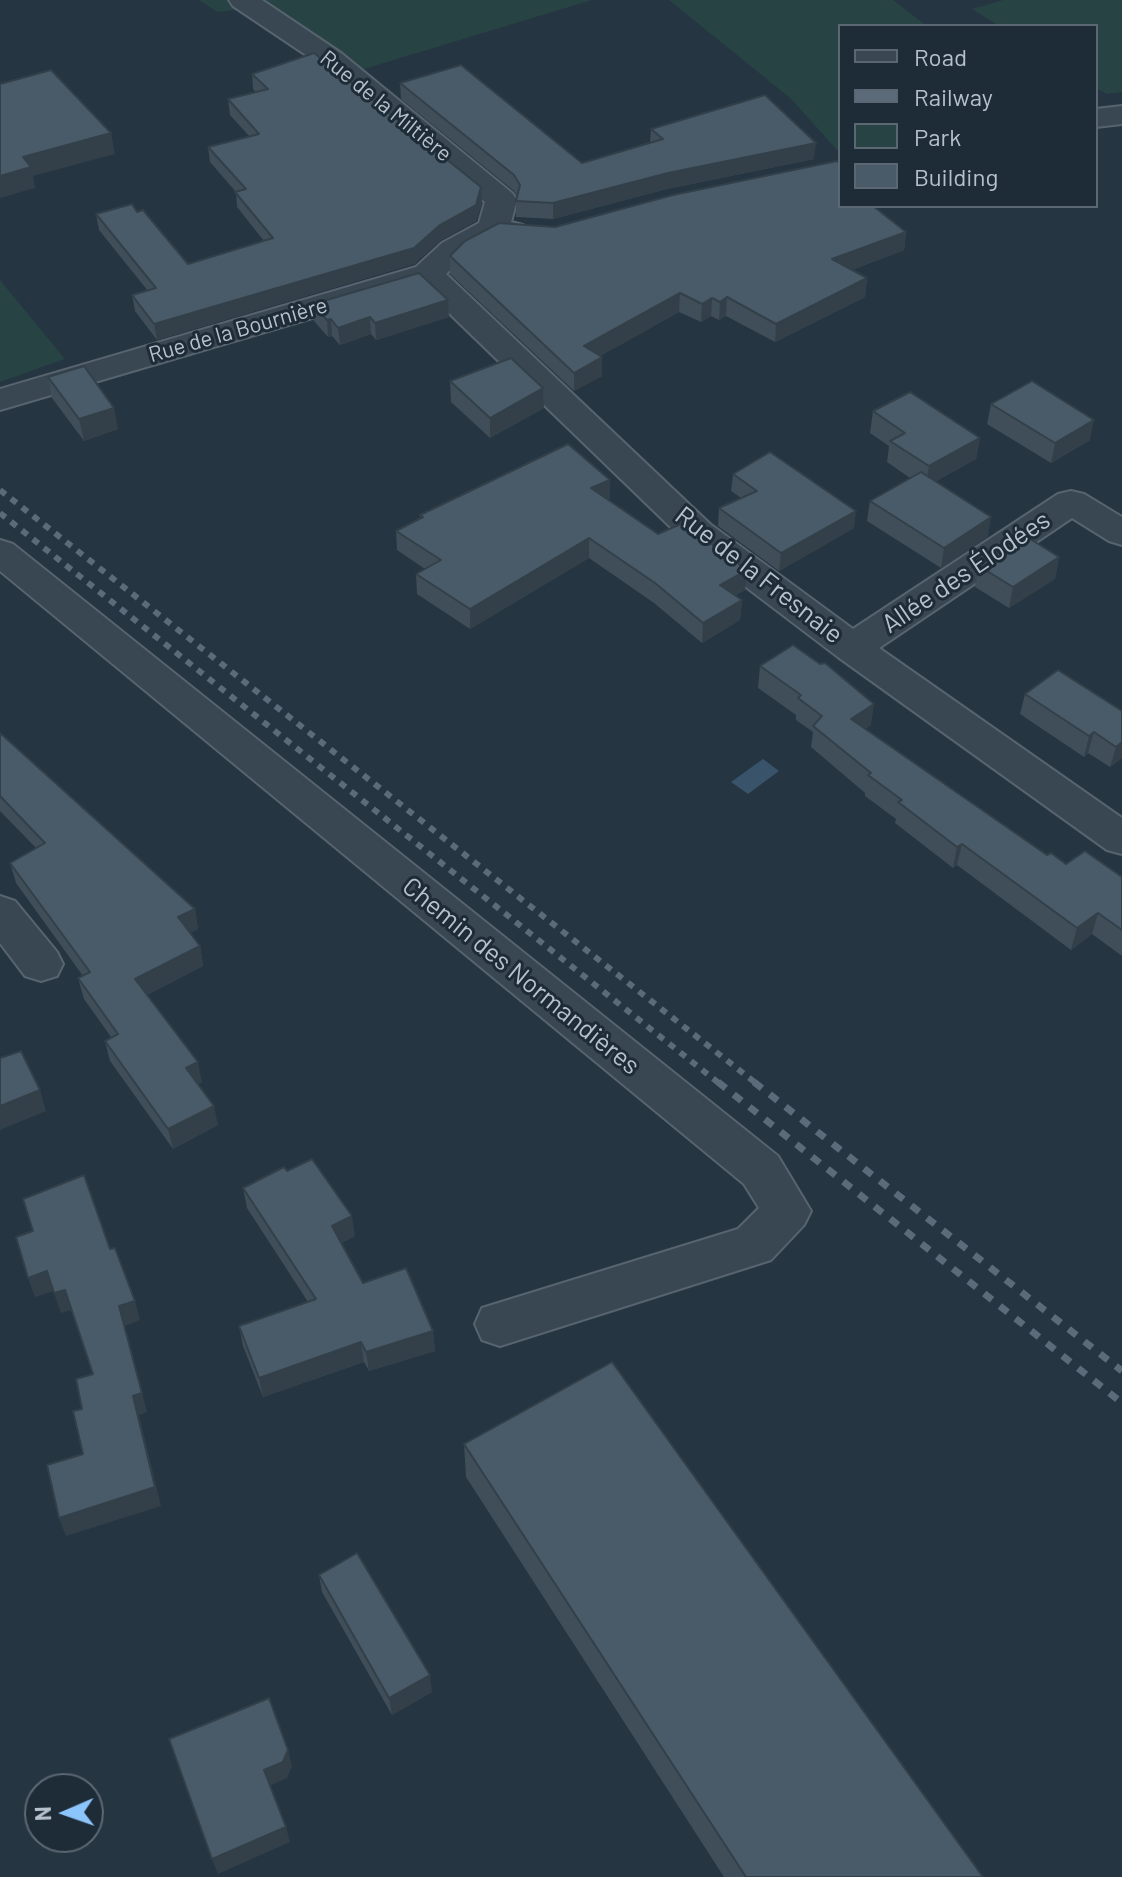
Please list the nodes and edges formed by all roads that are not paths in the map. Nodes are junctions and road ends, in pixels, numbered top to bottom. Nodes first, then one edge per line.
1 (243, 0) edge
2 (1122, 115) edge
3 (1098, 118) edge
4 (494, 228) junction
5 (538, 232) edge
6 (427, 274) junction
7 (0, 400) edge
8 (1122, 533) edge
9 (0, 552) edge
10 (852, 648) junction
11 (1122, 839) edge
12 (0, 912) edge
13 (41, 964) dead end
14 (500, 1324) dead end

1 - 4 street, Rue de la Miltière
2 - 3 street
4 - 5 street
4 - 6 street, Rue de la Bournière
6 - 7 street, Rue de la Bournière
6 - 10 street, Rue de la Fresnaie
8 - 10 street, Allée des Élodées
9 - 14 street, Chemin des Normandières
10 - 11 street, Rue de la Fresnaie
12 - 13 street

